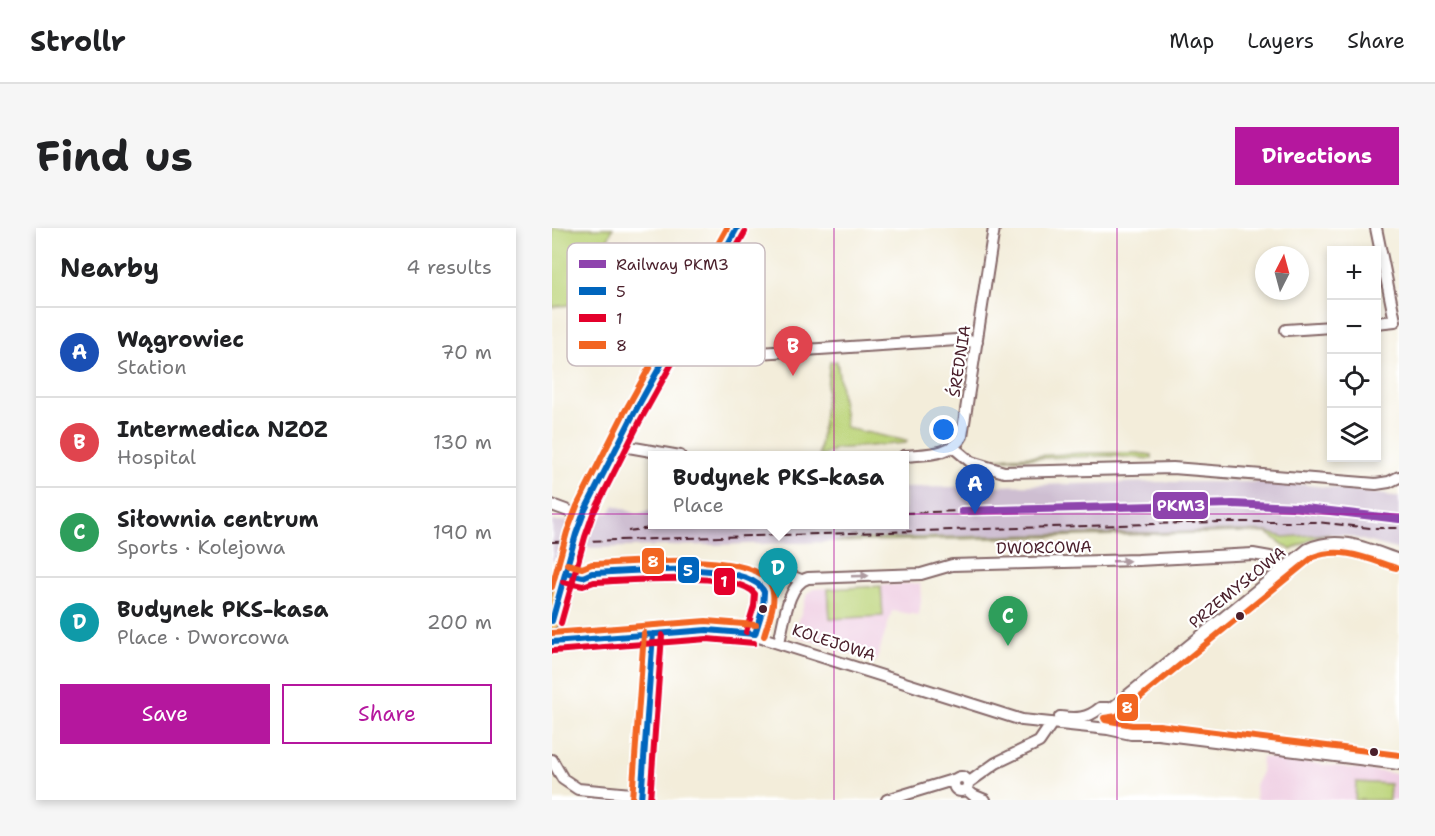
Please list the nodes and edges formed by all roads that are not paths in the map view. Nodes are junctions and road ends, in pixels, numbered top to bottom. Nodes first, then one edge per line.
1 (737, 228) edge
2 (994, 228) edge
3 (1376, 228) edge
4 (729, 243) edge
5 (1381, 323) edge
6 (1327, 327) edge
7 (1286, 330) dead end
8 (977, 342) junction
9 (765, 352) edge
10 (661, 366) edge
11 (617, 445) junction
12 (953, 447) junction
13 (651, 451) edge
14 (909, 455) edge
15 (1399, 477) edge
16 (552, 505) edge
17 (582, 516) junction
18 (1399, 560) edge
19 (566, 569) junction
20 (1282, 570) junction
21 (728, 572) junction
22 (801, 580) junction
23 (552, 621) edge
24 (652, 634) junction
25 (755, 634) junction
26 (552, 642) edge
27 (779, 642) junction
28 (1111, 709) junction
29 (1094, 714) junction
30 (1038, 718) junction
31 (1052, 723) junction
32 (1108, 726) junction
33 (1026, 747) junction
34 (552, 760) edge
35 (1399, 764) edge
36 (962, 783) junction
37 (642, 797) edge
38 (887, 800) edge
39 (985, 800) edge

1 - 4 main road
2 - 8 street, ŚREDNIA
3 - 5 street
6 - 7 street
8 - 9 street
8 - 12 street, ŚREDNIA
10 - 11 main road
11 - 13 street
11 - 17 main road
12 - 14 street
12 - 15 street
16 - 17 street
17 - 19 main road
18 - 20 street, PRZEMYSŁOWA
19 - 21 street, DWORCOWA
19 - 23 main road
22 -> 20 street, DWORCOWA
20 - 28 street, PRZEMYSŁOWA
21 - 22 street, DWORCOWA
21 - 25 street, DWORCOWA
22 - 27 street
24 - 25 street, KOLEJOWA
24 - 26 main road, KOLEJOWA
24 - 37 main road
25 - 27 street, KOLEJOWA
27 - 30 street, KOLEJOWA
28 - 29 street
28 - 32 street
29 - 30 street, KOLEJOWA
29 - 32 street
30 - 31 street, KOLEJOWA
30 - 33 street
31 - 32 street, KOLEJOWA
31 - 33 street
32 - 35 street, KOLEJOWA
33 - 36 street
34 - 37 street
36 - 38 street
36 - 39 street

